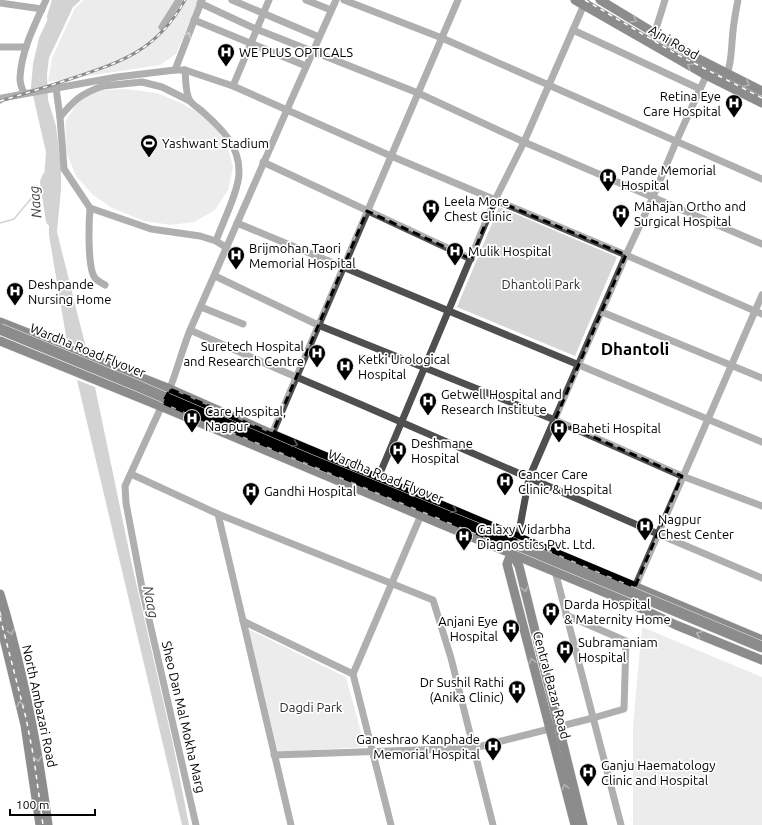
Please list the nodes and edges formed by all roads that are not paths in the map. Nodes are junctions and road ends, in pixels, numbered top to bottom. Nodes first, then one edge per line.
1 (46, 0) edge
2 (179, 0) edge
3 (232, 0) edge
4 (269, 0) edge
5 (306, 0) edge
6 (336, 0) edge
7 (344, 0) edge
8 (458, 0) edge
9 (575, 0) edge
10 (600, 0) edge
11 (665, 0) edge
12 (738, 0) edge
13 (201, 1) edge
14 (0, 3) edge
15 (585, 3) edge
16 (42, 9) junction
17 (331, 10) junction
18 (263, 13) junction
19 (194, 20) junction
20 (162, 27) dead end
21 (256, 29) junction
22 (573, 30) junction
23 (655, 32) junction
24 (319, 37) junction
25 (442, 38) junction
26 (251, 43) junction
27 (0, 47) edge
28 (26, 47) junction
29 (312, 52) junction
30 (711, 65) junction
31 (306, 66) junction
32 (175, 70) junction
33 (185, 70) junction
34 (706, 75) junction
35 (728, 75) junction
36 (91, 82) junction
37 (723, 84) junction
38 (103, 86) junction
39 (233, 86) junction
40 (548, 86) junction
41 (54, 88) junction
42 (700, 89) junction
43 (762, 91) edge
44 (27, 93) junction
45 (418, 93) junction
46 (1, 98) edge
47 (190, 101) junction
48 (762, 103) edge
49 (286, 110) junction
50 (60, 117) junction
51 (524, 142) junction
52 (676, 142) junction
53 (391, 156) junction
54 (263, 162) junction
55 (762, 178) edge
56 (653, 197) junction
57 (495, 200) junction
58 (90, 208) junction
59 (367, 211) junction
60 (237, 223) junction
61 (216, 241) junction
62 (762, 244) edge
63 (227, 248) junction
64 (626, 255) junction
65 (471, 259) junction
66 (344, 266) junction
67 (215, 276) junction
68 (105, 285) dead end
69 (762, 295) edge
70 (201, 307) junction
71 (449, 312) junction
72 (602, 312) junction
73 (758, 313) edge
74 (0, 322) edge
75 (243, 324) dead end
76 (318, 325) junction
77 (0, 329) edge
78 (190, 330) junction
79 (0, 336) edge
80 (0, 341) edge
81 (579, 365) junction
82 (731, 365) junction
83 (424, 367) junction
84 (296, 377) junction
85 (762, 378) edge
86 (170, 389) junction
87 (161, 407) junction
88 (708, 419) junction
89 (555, 420) junction
90 (401, 422) junction
91 (272, 434) junction
92 (762, 442) edge
93 (132, 474) junction
94 (682, 476) junction
95 (378, 478) junction
96 (530, 478) junction
97 (762, 506) edge
98 (218, 514) junction
99 (421, 515) junction
100 (658, 534) junction
101 (518, 537) junction
102 (512, 553) junction
103 (555, 572) junction
104 (762, 578) edge
105 (392, 584) junction
106 (635, 587) junction
107 (0, 594) edge
108 (566, 616) junction
109 (243, 621) junction
110 (0, 622) edge
111 (761, 642) edge
112 (762, 652) edge
113 (762, 660) edge
114 (352, 674) junction
115 (594, 718) junction
116 (554, 728) junction
117 (474, 748) junction
118 (372, 752) junction
119 (274, 755) junction
120 (40, 825) edge
121 (48, 825) edge
122 (196, 825) edge
123 (291, 825) edge
124 (391, 825) edge
125 (493, 825) edge
126 (575, 825) edge
127 (583, 825) edge
128 (621, 825) edge

1 - 16 street
2 - 20 street
3 - 18 street
4 - 18 street
5 - 17 street
6 - 17 street, Sheo Dan Mal Mokha Marg
7 - 25 street
8 - 25 street
9 - 15 main road, Ajni Road
10 -> 23 main road
11 - 23 street
12 - 35 street
13 - 19 street
13 - 21 street
14 - 16 street
15 - 22 street
34 -> 15 main road, Ajni Road
16 - 28 street
17 - 24 street, Sheo Dan Mal Mokha Marg
18 - 21 street
18 - 24 street
19 - 26 street
32 -> 19 street
21 - 26 street
21 - 29 street
22 - 40 street
22 - 42 street
23 - 30 main road
24 - 29 street, Sheo Dan Mal Mokha Marg
25 - 40 street
25 - 45 street
26 - 31 street
26 - 39 street
27 - 28 street
28 - 44 street
29 - 31 street, Sheo Dan Mal Mokha Marg
29 - 45 street
30 - 34 street
30 - 35 main road
31 - 49 street, Sheo Dan Mal Mokha Marg
32 - 33 street
32 - 36 street
33 - 39 street
33 - 47 street
34 - 37 main road, Ajni Road
34 - 42 street
35 - 37 street
35 -> 43 main road
36 - 38 street
36 - 41 street
37 - 48 main road, Ajni Road
38 - 47 street
38 - 50 street
39 - 49 street
40 - 51 street
40 - 52 street
41 - 44 street
41 - 50 street
42 - 52 street
44 - 46 street
45 - 51 street
45 - 53 street
47 - 61 street
49 - 53 street
49 - 54 street, Sheo Dan Mal Mokha Marg
50 - 58 street
51 - 56 street
51 - 57 street
52 - 55 street
52 - 56 street
53 - 57 street
53 - 59 street
54 - 59 street
54 - 60 street, Sheo Dan Mal Mokha Marg
56 - 62 street
56 - 64 street
57 - 64 street
57 - 65 street
58 - 61 street
58 - 68 street
59 - 65 street
59 - 66 street
60 - 63 street, Sheo Dan Mal Mokha Marg
60 - 66 street
61 - 63 street
63 - 67 street, Sheo Dan Mal Mokha Marg
64 - 72 street
64 - 73 street
65 - 71 street
66 - 71 street
66 - 76 street
67 - 70 street, Sheo Dan Mal Mokha Marg
67 - 76 street
69 - 73 street
70 - 75 street
70 - 78 street, Sheo Dan Mal Mokha Marg
71 - 81 street
71 - 83 street
72 - 81 street
72 - 82 street
73 - 82 street
74 - 86 main road
76 - 83 street
76 - 84 street
77 - 111 highway, Wardha Road Flyover, bridge
78 - 84 street
78 - 86 street, Sheo Dan Mal Mokha Marg
79 - 112 highway, Wardha Road Flyover
80 - 87 main road
81 - 88 street
81 - 89 street
82 - 85 street
82 - 88 street
83 - 89 street
83 - 90 street
84 - 90 street
84 - 91 street
86 - 87 street, Sheo Dan Mal Mokha Marg
86 - 91 main road
87 - 93 street, Sheo Dan Mal Mokha Marg
87 - 99 main road
88 - 92 street
88 - 94 street
89 - 94 street
89 - 96 street
90 - 95 street
90 - 96 street
91 -> 95 main road
93 - 98 street
93 - 122 street, Sheo Dan Mal Mokha Marg
94 - 97 street
94 - 100 street
95 -> 101 main road
96 - 100 street
96 - 101 street
98 - 105 street
98 - 109 street
99 - 102 main road
99 - 105 street
100 - 104 street
100 - 106 street
101 - 102 main road
101 - 106 main road
102 - 103 main road
102 - 116 main road, Central Bazar Road
103 - 108 street
113 -> 103 main road
105 - 114 street
105 - 117 street
106 - 111 main road
107 -> 121 main road, North Ambazari Road
108 - 115 street
108 - 115 street
109 - 114 street
109 - 119 street
120 -> 110 main road, North Ambazari Road
114 - 118 street
115 - 116 street
115 - 128 street
116 - 117 street
126 -> 116 main road, Central Bazar Road
116 - 127 main road, Central Bazar Road
117 - 118 street
117 - 125 street
118 - 119 street
118 - 124 street
119 - 123 street

